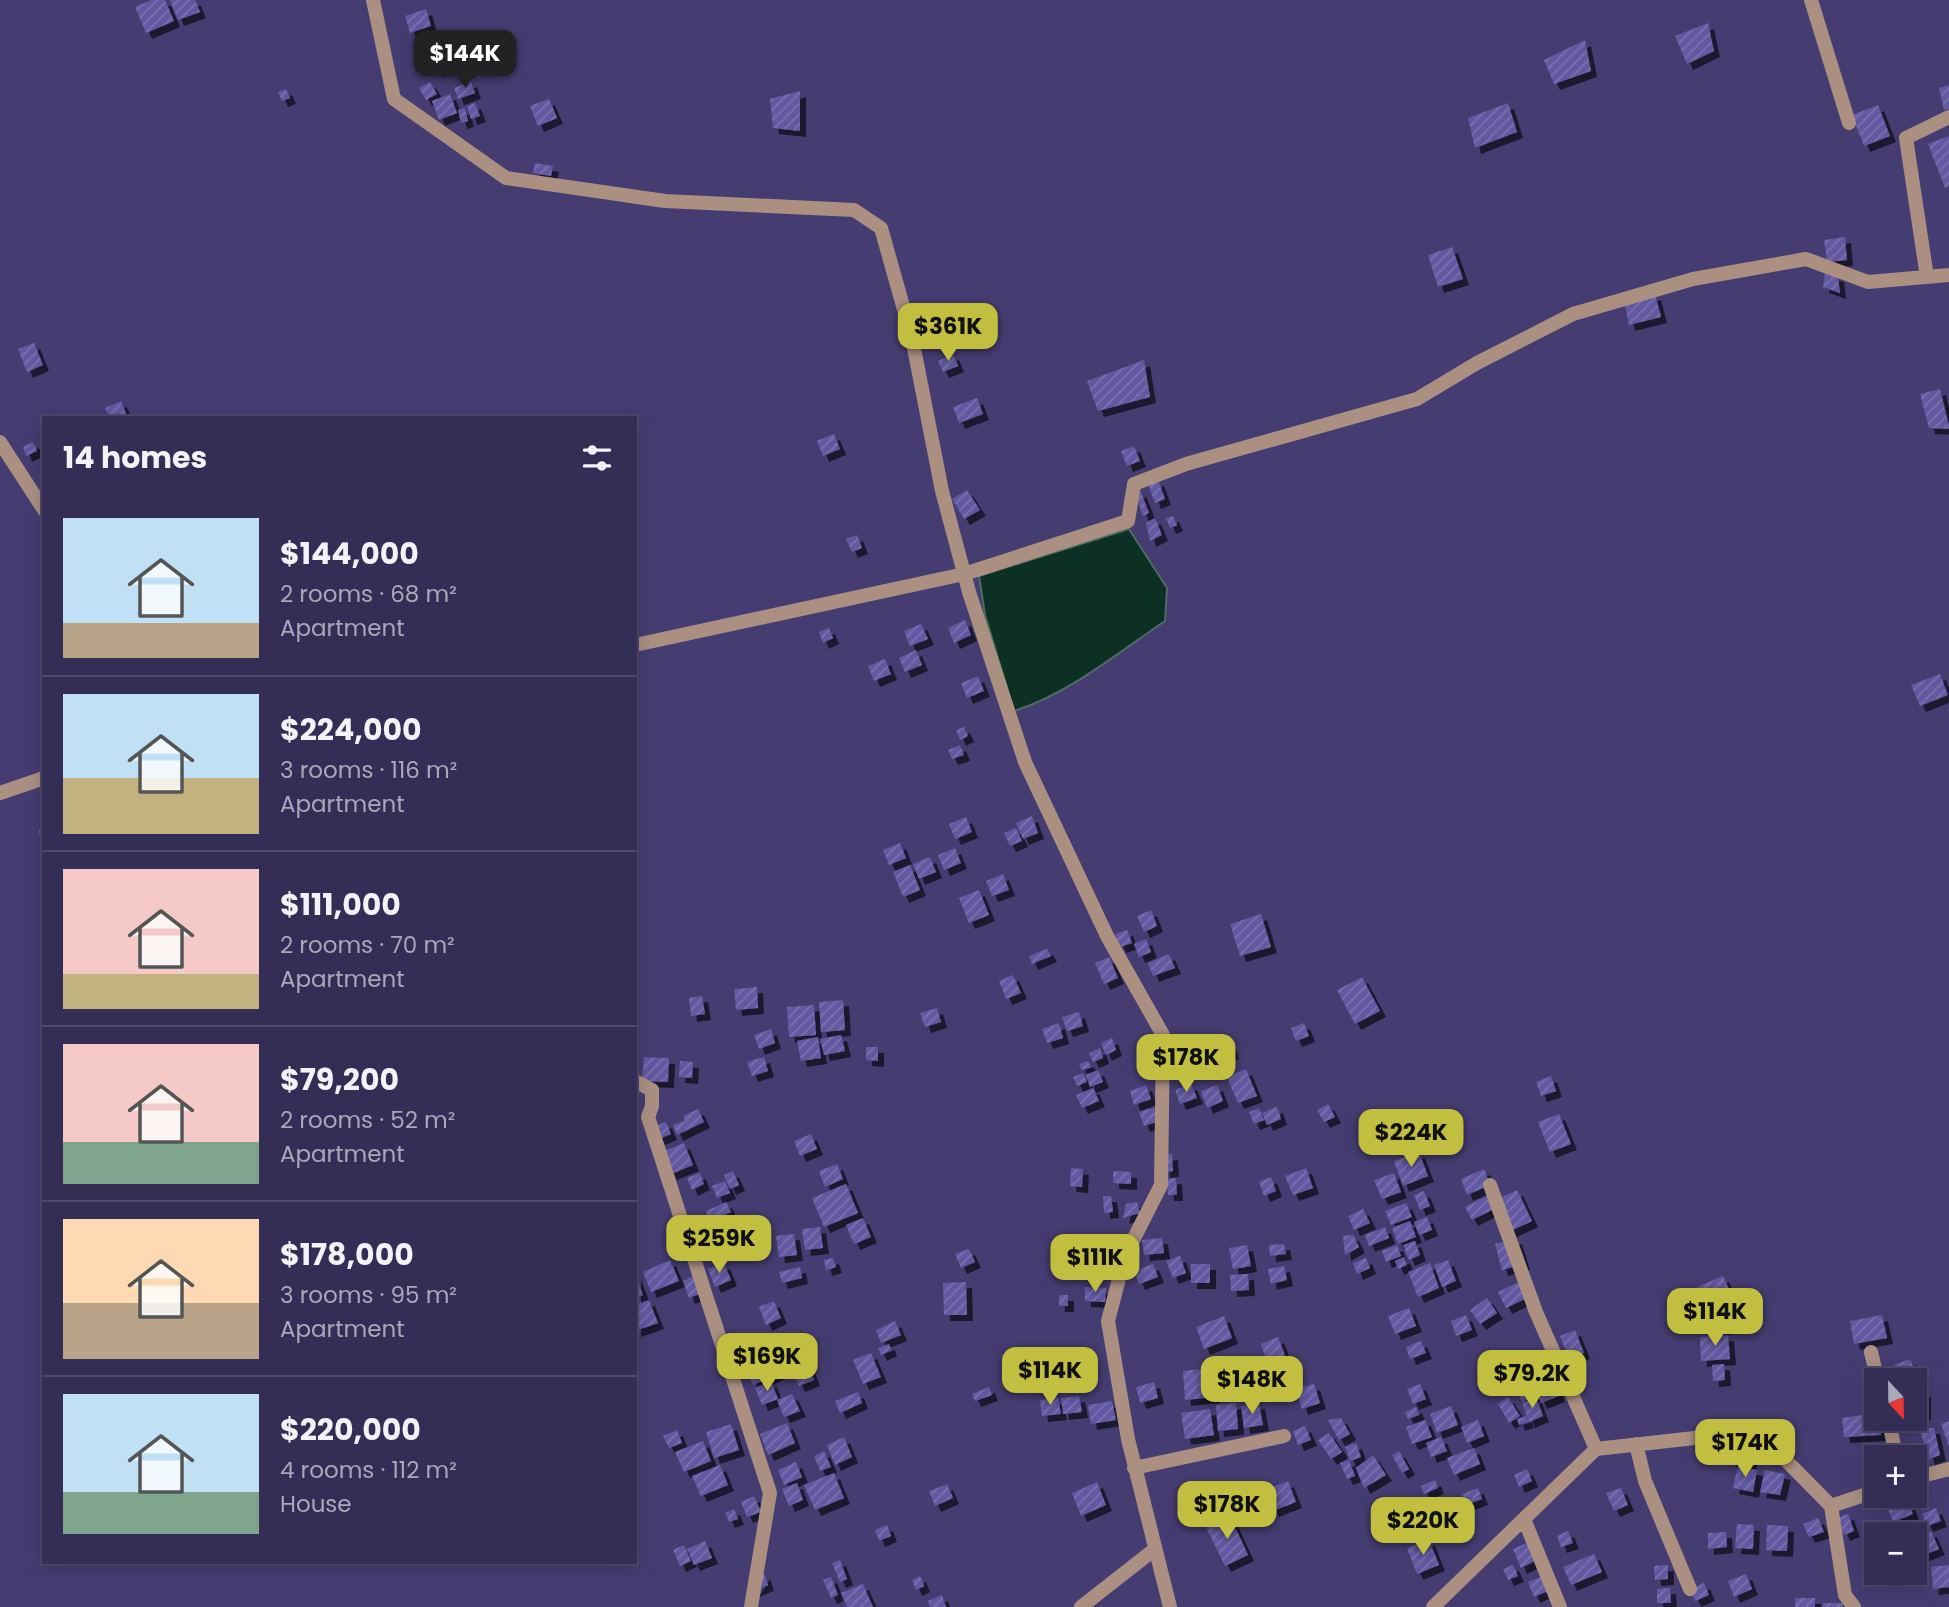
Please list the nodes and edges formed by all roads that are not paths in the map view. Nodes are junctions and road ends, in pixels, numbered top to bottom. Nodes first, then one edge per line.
1 (373, 0) edge
2 (1811, 0) edge
3 (1949, 117) edge
4 (1849, 123) dead end
5 (1949, 275) edge
6 (1927, 277) junction
7 (0, 443) edge
8 (42, 507) edge
9 (964, 573) junction
10 (637, 645) edge
11 (42, 779) edge
12 (0, 793) edge
13 (637, 1082) edge
14 (1490, 1185) dead end
15 (1871, 1352) dead end
16 (1875, 1368) edge
17 (1284, 1436) dead end
18 (1636, 1444) junction
19 (1596, 1449) junction
20 (1134, 1468) junction
21 (1949, 1469) edge
22 (1927, 1475) edge
23 (1864, 1495) edge
24 (1831, 1506) junction
25 (1524, 1519) junction
26 (1154, 1549) junction
27 (1690, 1589) dead end
28 (751, 1607) edge
29 (1081, 1607) edge
30 (1170, 1607) edge
31 (1433, 1607) edge
32 (1560, 1607) edge
33 (1854, 1607) edge

1 - 9 street
2 - 4 street
3 - 6 street
5 - 6 street
6 - 9 street
7 - 8 street
9 - 10 street
9 - 20 street
11 - 12 street
13 - 28 street
14 - 19 street
15 - 16 street
17 - 20 street
18 - 19 street
18 - 24 street
18 - 27 street
19 - 25 street
20 - 26 street
21 - 22 street
23 - 24 street
24 - 33 street
25 - 31 street
25 - 32 street
26 - 29 street
26 - 30 street

